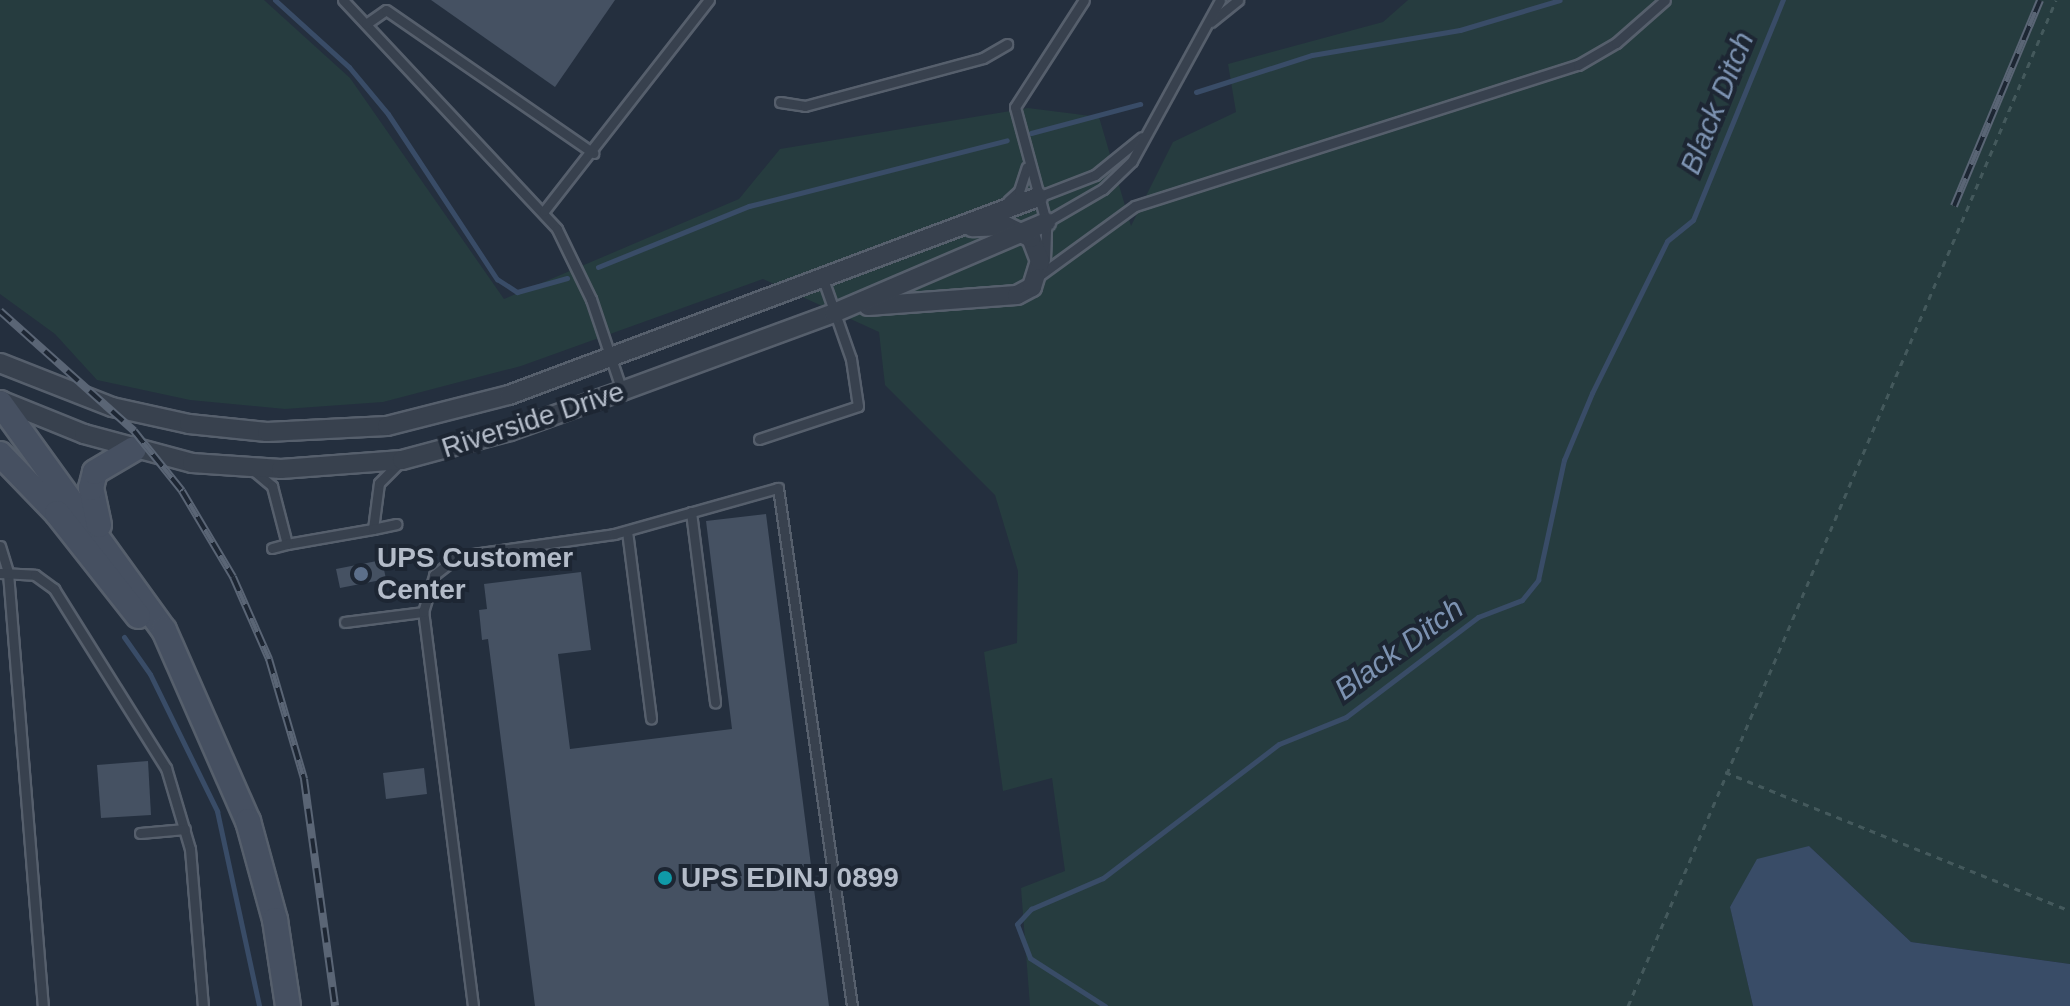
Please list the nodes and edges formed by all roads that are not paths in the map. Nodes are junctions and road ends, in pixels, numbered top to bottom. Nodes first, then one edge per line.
1 (343, 0) edge
2 (709, 0) edge
3 (1084, 0) edge
4 (1220, 0) edge
5 (1238, 0) edge
6 (1665, 0) edge
7 (366, 24) junction
8 (1208, 24) junction
9 (1007, 44) dead end
10 (780, 102) dead end
11 (1148, 132) junction
12 (593, 153) junction
13 (1027, 167) junction
14 (1038, 197) junction
15 (544, 211) junction
16 (993, 211) junction
17 (1046, 222) junction
18 (956, 230) junction
19 (1024, 233) junction
20 (1040, 275) junction
21 (823, 279) junction
22 (834, 313) junction
23 (611, 358) junction
24 (0, 363) edge
25 (622, 391) junction
26 (0, 401) edge
27 (759, 439) dead end
28 (134, 449) junction
29 (0, 454) edge
30 (402, 460) junction
31 (250, 469) junction
32 (691, 512) junction
33 (396, 524) dead end
34 (373, 529) junction
35 (627, 531) junction
36 (103, 539) junction
37 (287, 544) junction
38 (0, 546) edge
39 (272, 548) dead end
40 (4, 573) edge
41 (423, 612) junction
42 (345, 622) dead end
43 (715, 702) dead end
44 (201, 710) junction
45 (651, 718) dead end
46 (185, 829) junction
47 (140, 833) dead end
48 (43, 1006) edge
49 (203, 1006) edge
50 (288, 1006) edge
51 (473, 1006) edge
52 (852, 1006) edge

1 - 7 lane
2 - 12 lane
3 - 13 lane
4 - 8 lane
5 - 8 lane
6 - 20 lane
7 - 12 lane
7 - 15 lane
8 - 11 lane
9 - 10 lane
11 - 14 lane
11 - 17 lane
12 - 15 lane
13 - 14 lane
13 - 16 lane
14 - 16 street, Riverside Drive
14 - 17 lane
15 - 23 lane
16 - 18 street, Riverside Drive
17 - 19 street, Riverside Drive
17 - 20 lane
18 - 19 street
18 - 21 street, Riverside Drive
19 - 20 street
19 - 22 street, Riverside Drive
20 - 22 street
21 - 22 lane
21 - 23 street, Riverside Drive
22 - 25 street, Riverside Drive
22 - 27 lane
23 - 24 street, Riverside Drive
23 - 25 lane
25 - 30 street, Riverside Drive
26 - 28 street, Riverside Drive
26 - 36 main road
28 - 31 street, Riverside Drive
28 - 36 main road
29 - 44 main road
30 - 31 street, Riverside Drive
30 - 34 lane
31 - 37 lane
32 - 35 lane
32 - 43 lane
32 - 52 lane
33 - 34 lane
34 - 37 lane
35 - 41 lane
35 - 45 lane
36 - 44 main road
37 - 39 lane
38 - 40 lane
40 - 46 lane
40 - 48 lane
41 - 42 lane
41 - 51 lane
44 - 50 main road
46 - 47 lane
46 - 49 lane

